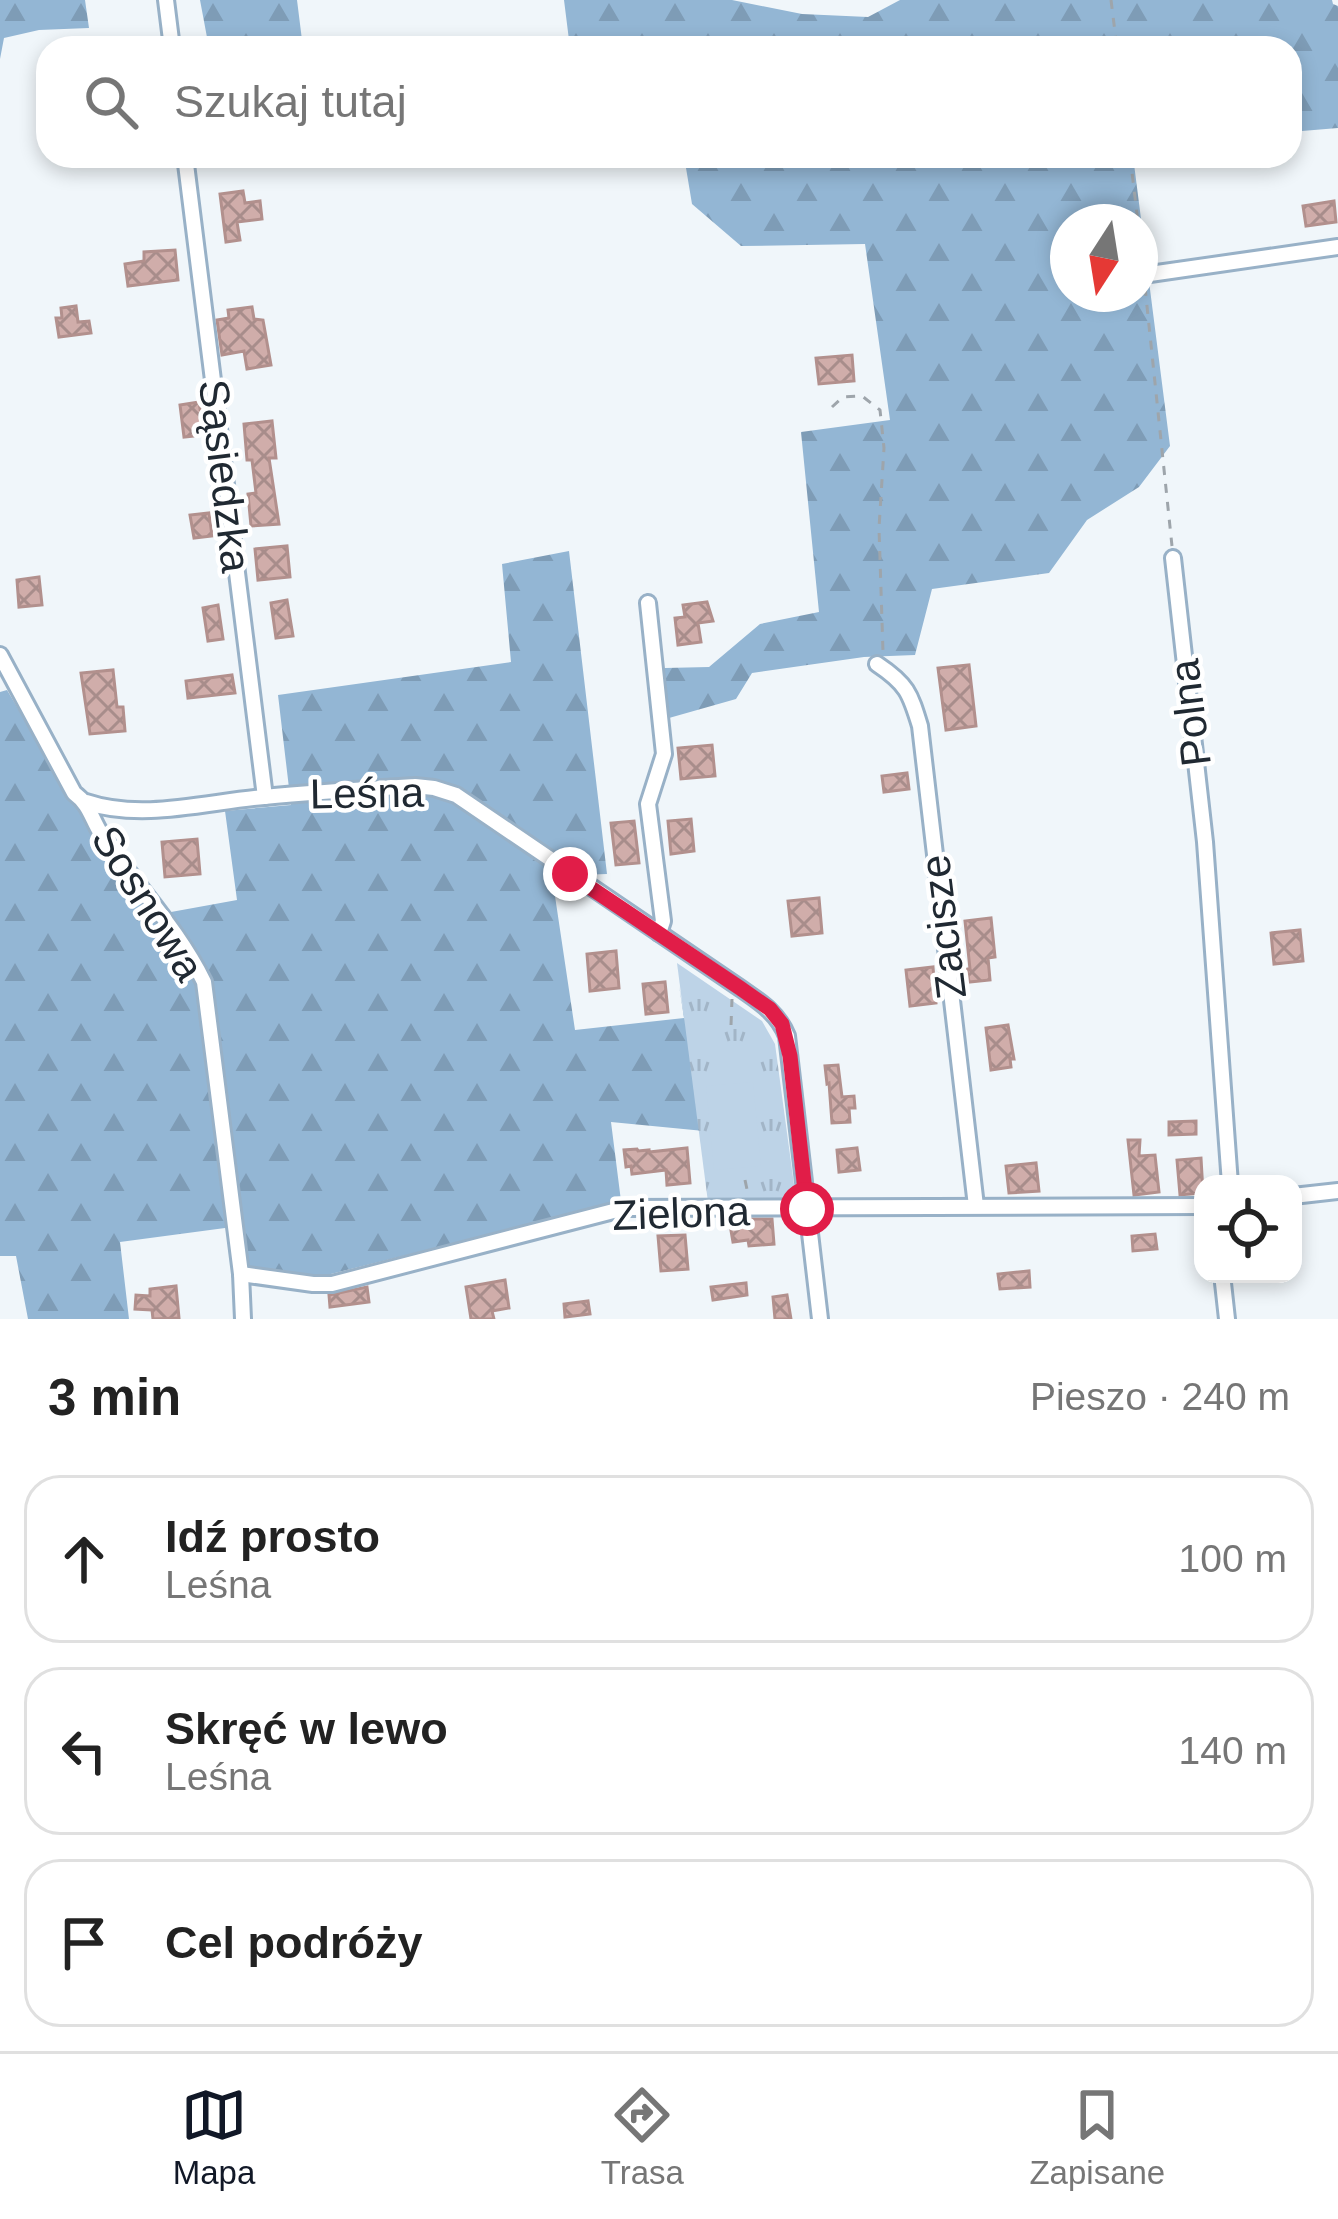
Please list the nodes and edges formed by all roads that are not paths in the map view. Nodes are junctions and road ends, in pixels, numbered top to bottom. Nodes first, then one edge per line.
1 (166, 0) edge
2 (170, 36) edge
3 (186, 168) edge
4 (1338, 247) edge
5 (1158, 273) edge
6 (1173, 558) road end
7 (648, 603) dead end
8 (0, 655) edge
9 (881, 667) road end
10 (265, 797) junction
11 (86, 802) junction
12 (659, 933) junction
13 (1229, 1175) edge
14 (1338, 1191) edge
15 (1302, 1195) edge
16 (976, 1206) junction
17 (1194, 1206) edge
18 (807, 1209) junction
19 (241, 1274) junction
20 (1223, 1283) edge
21 (243, 1319) edge
22 (820, 1319) edge
23 (1227, 1319) edge

1 - 2 street
3 - 10 street, Sąsiedzka
4 - 5 street
6 - 13 street, Polna
7 - 12 street
8 - 11 street, Sosnowa
9 - 16 street, Zacisze
10 - 11 street, Leśna
10 - 12 street, Leśna
11 - 19 street, Sosnowa
12 - 18 street, Leśna
14 - 15 street
16 - 17 street, Zielona
16 - 18 street, Zielona
18 - 19 street, Zielona
18 - 22 street, Leśna
19 - 21 street, Sosnowa
20 - 23 street

